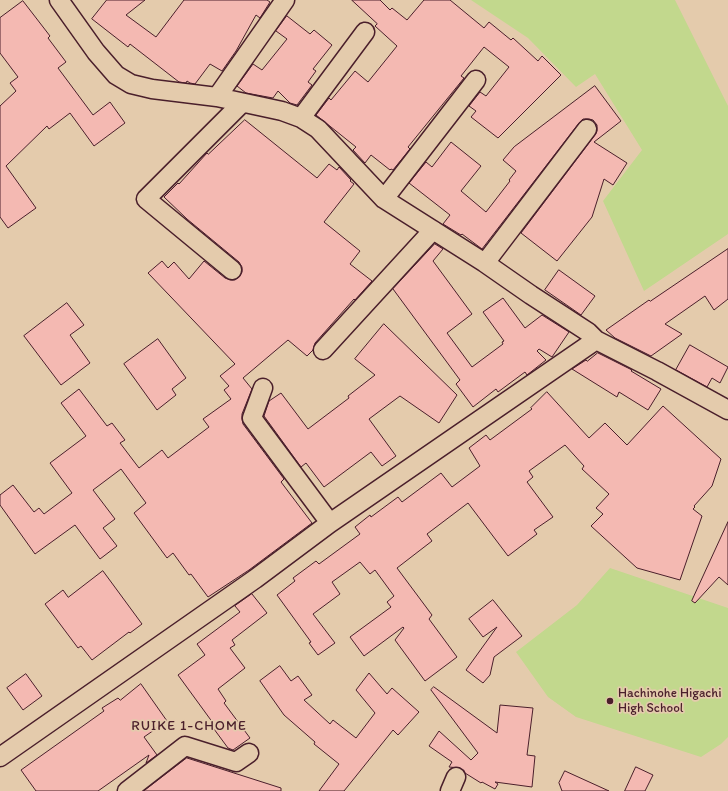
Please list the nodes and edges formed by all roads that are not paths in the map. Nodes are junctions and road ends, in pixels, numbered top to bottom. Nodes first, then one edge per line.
1 (59, 0) edge
2 (285, 0) edge
3 (365, 32) dead end
4 (476, 80) dead end
5 (217, 97) junction
6 (242, 103) junction
7 (301, 118) junction
8 (587, 129) dead end
9 (384, 199) junction
10 (433, 230) junction
11 (486, 263) junction
12 (232, 270) dead end
13 (596, 340) junction
14 (323, 350) dead end
15 (263, 388) dead end
16 (728, 410) edge
17 (330, 523) junction
18 (249, 753) dead end
19 (0, 757) edge
20 (127, 791) edge

1 - 5 street
2 - 5 street
3 - 7 street
4 - 9 street
5 - 6 street
6 - 7 street
6 - 12 street
7 - 9 street
8 - 11 street
9 - 10 street
10 - 11 street
10 - 14 street
11 - 13 street
13 - 16 street
13 - 17 street
15 - 17 street
17 - 19 street
18 - 20 street

